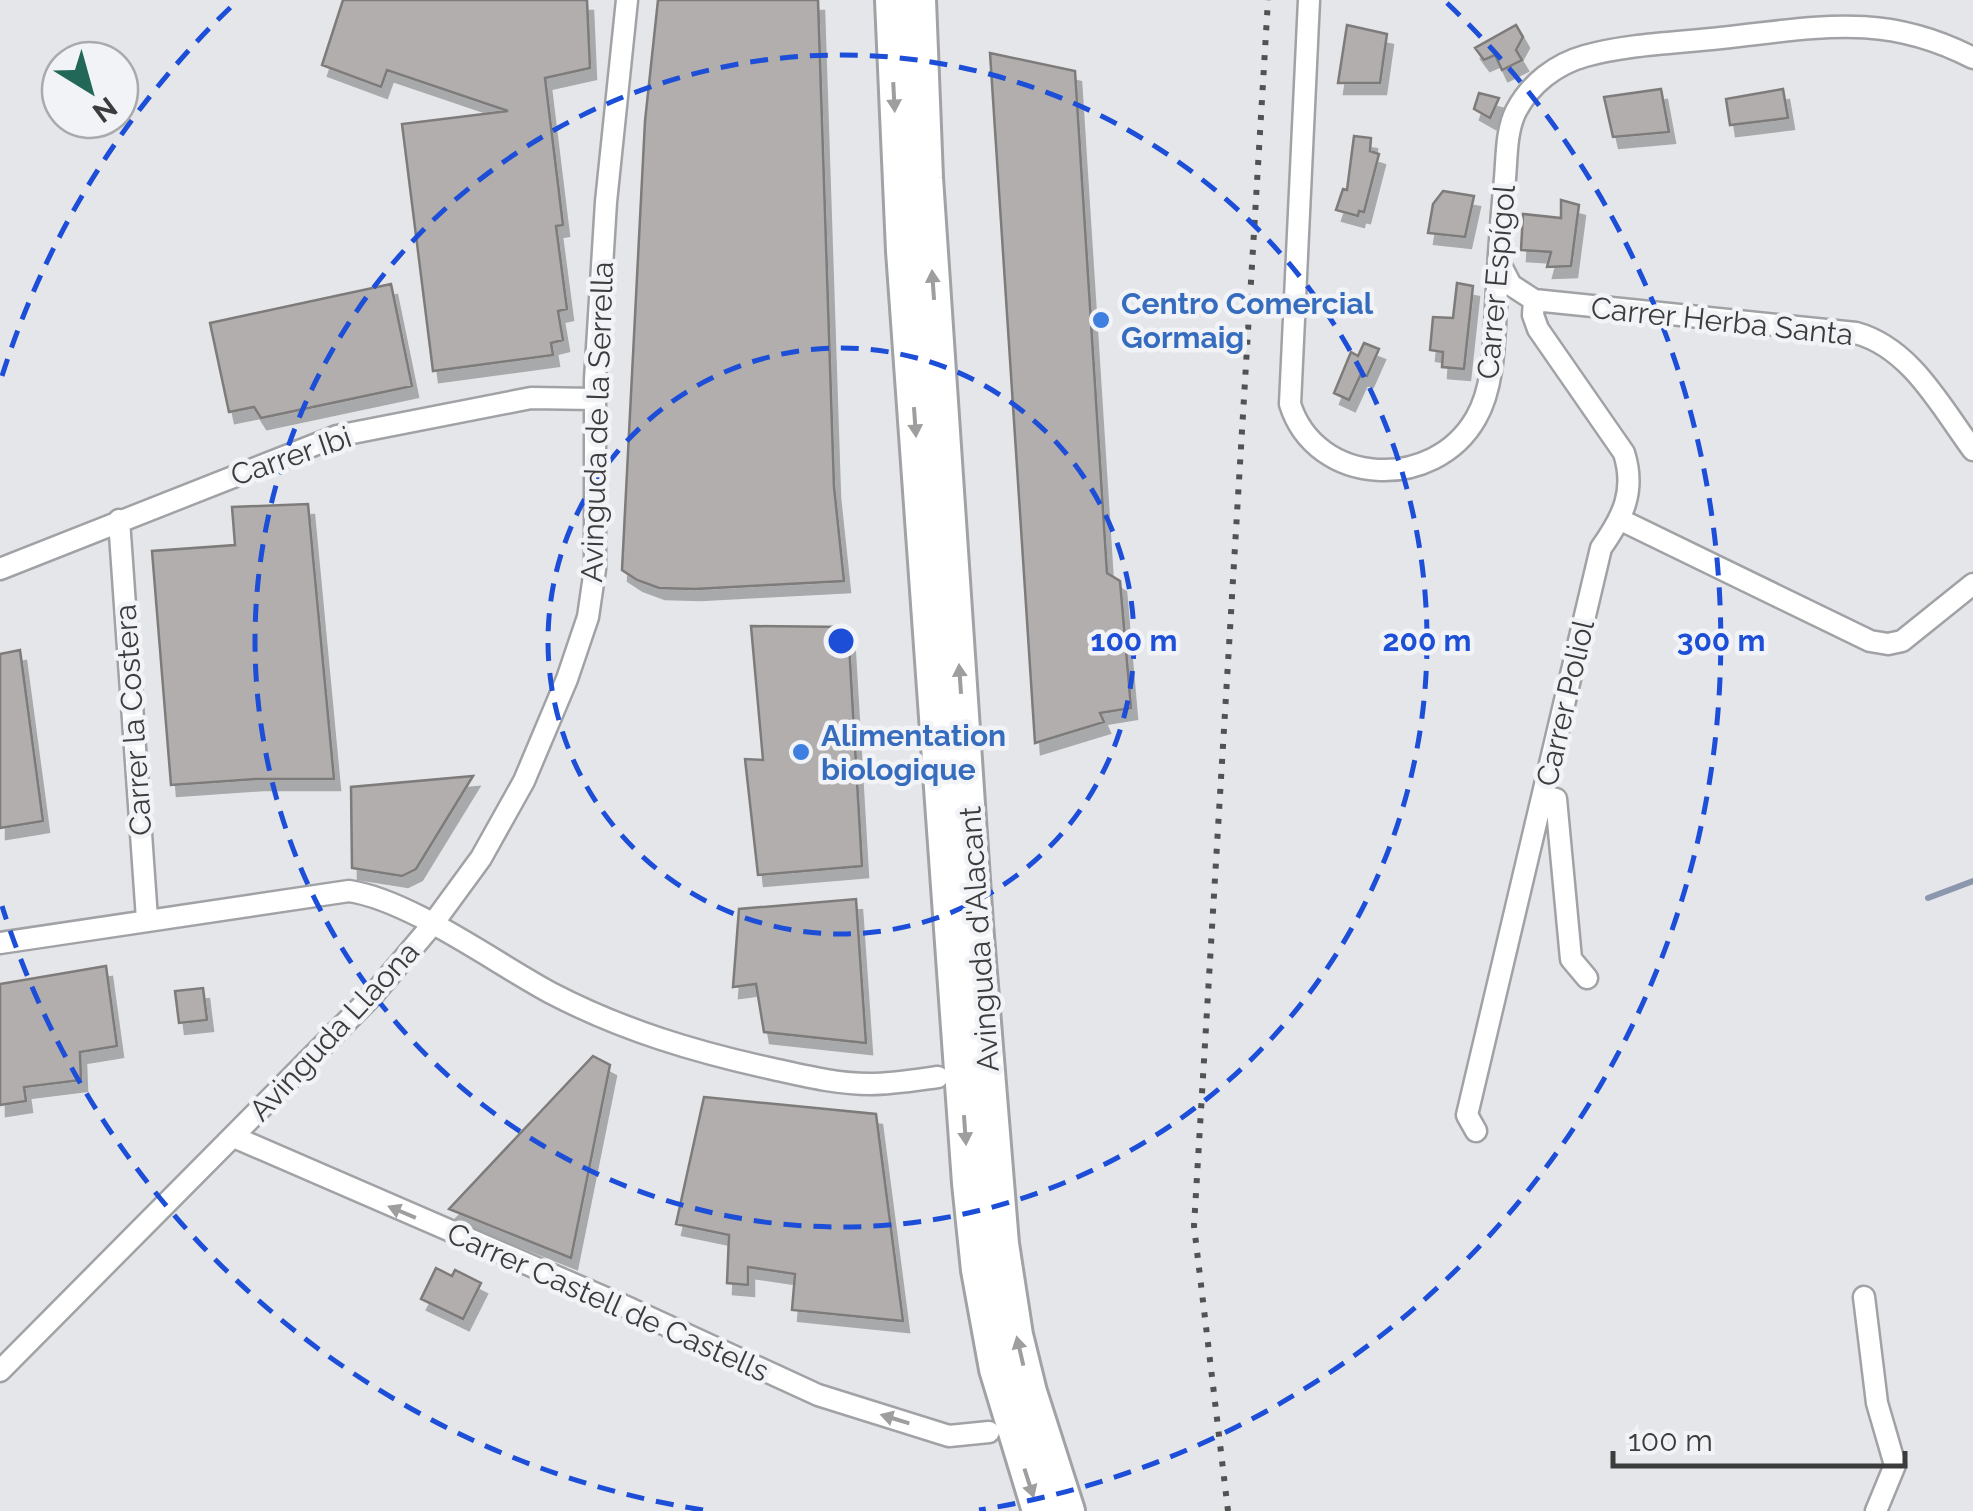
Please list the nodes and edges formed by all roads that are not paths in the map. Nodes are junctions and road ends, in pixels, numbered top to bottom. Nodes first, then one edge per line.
1 (626, 0) edge
2 (1309, 0) edge
3 (913, 3) edge
4 (1973, 58) edge
5 (1498, 262) junction
6 (1534, 300) junction
7 (594, 399) junction
8 (1973, 450) edge
9 (119, 520) junction
10 (1621, 520) junction
11 (0, 568) edge
12 (1973, 584) edge
13 (1543, 796) junction
14 (147, 919) junction
15 (432, 925) junction
16 (0, 943) edge
17 (1587, 978) dead end
18 (938, 1078) dead end
19 (1476, 1132) dead end
20 (234, 1137) junction
21 (1864, 1297) dead end
22 (0, 1371) edge
23 (989, 1432) dead end
24 (1038, 1511) edge
25 (1068, 1511) edge
26 (1876, 1511) edge

1 - 7 street, Avinguda de la Serrella
2 - 5 street, Carrer Espígol
3 -> 24 main road, Avinguda d'Alacant
25 -> 3 main road, Avinguda d'Alacant
4 - 5 street, Carrer Espígol
5 - 6 street
6 - 8 street, Carrer Herba Santa
6 - 10 street, Carrer Poliol
7 - 9 street, Carrer Ibi
7 - 15 street, Avinguda de la Serrella
9 - 11 street, Carrer Ibi
9 - 14 street, Carrer la Costera
10 - 12 street
10 - 13 street, Carrer Poliol
13 - 17 street
13 - 19 street, Carrer Poliol
14 - 15 street
14 - 16 street
15 - 18 street
15 - 20 street, Avinguda Llaona
20 - 22 street, Avinguda Llaona
23 -> 20 street, Carrer Castell de Castells
21 - 26 street

